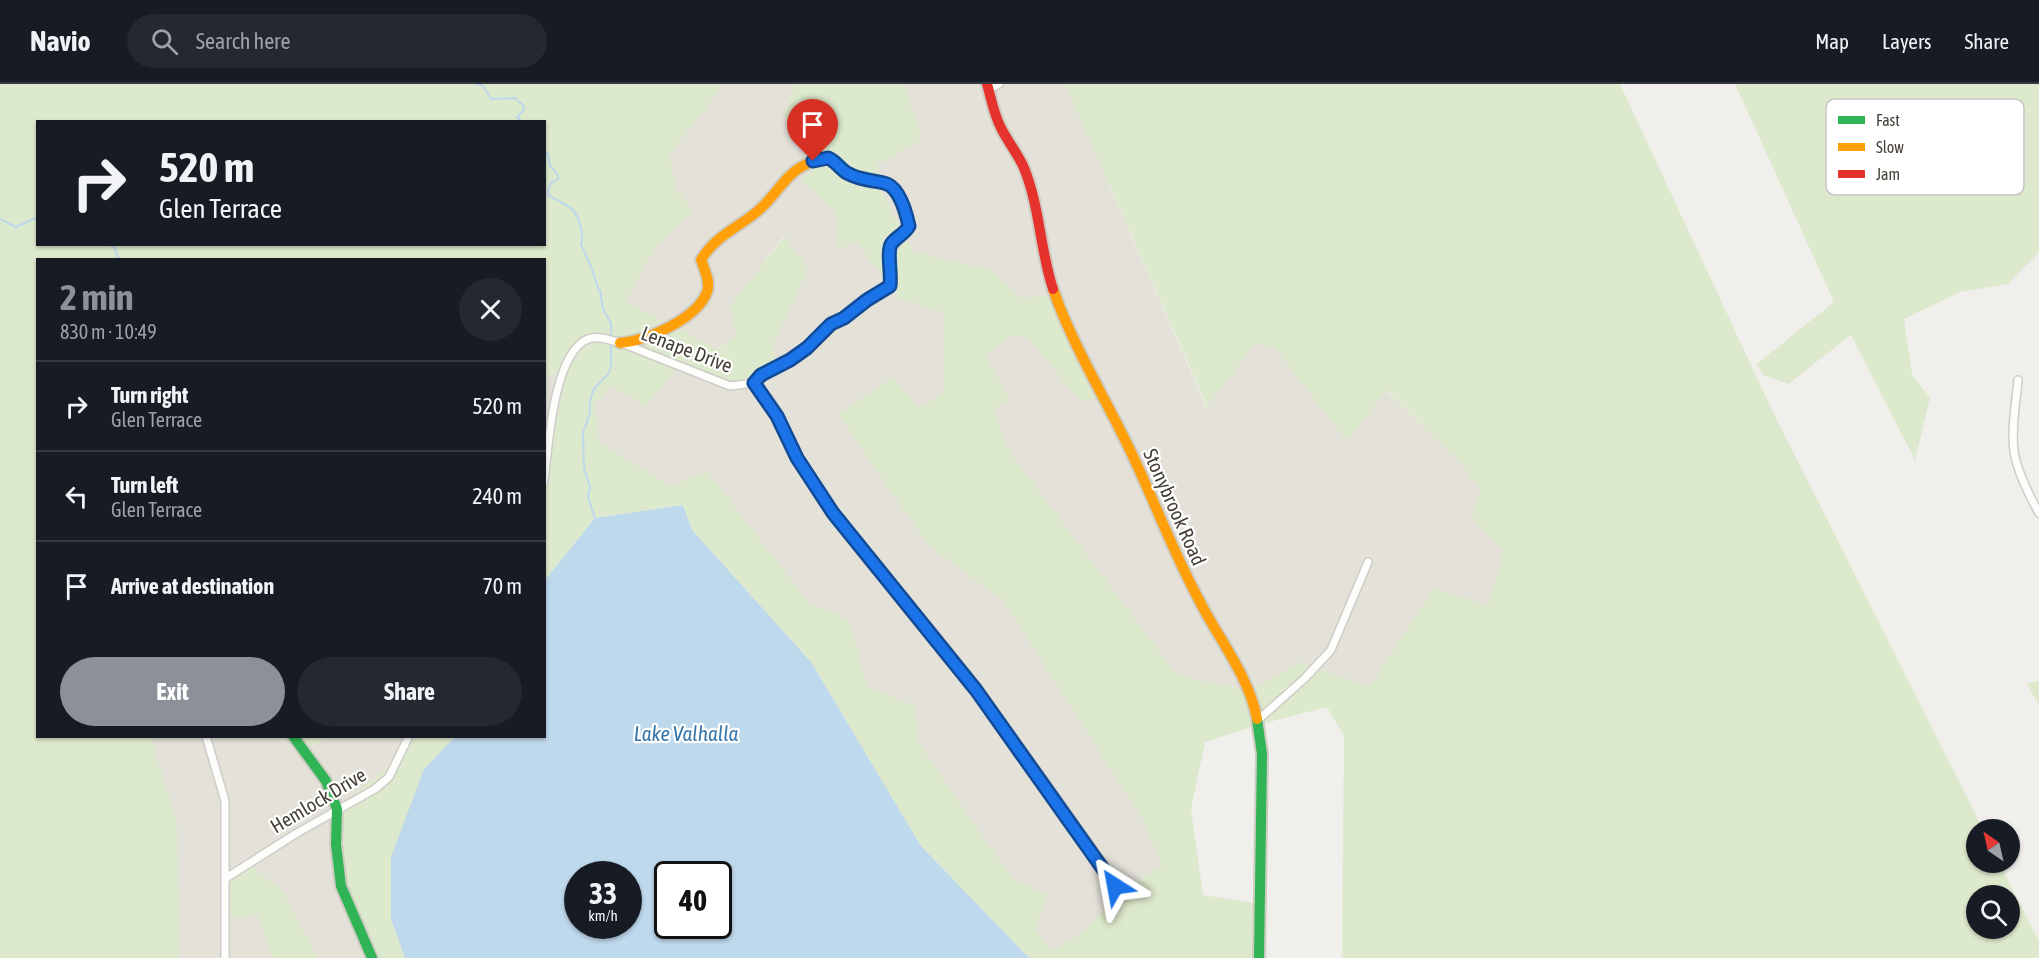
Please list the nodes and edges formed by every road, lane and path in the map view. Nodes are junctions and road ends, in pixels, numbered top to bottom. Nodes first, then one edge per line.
1 (991, 86) edge
2 (621, 344) junction
3 (2018, 380) dead end
4 (754, 383) junction
5 (546, 462) edge
6 (2039, 513) edge
7 (1368, 562) dead end
8 (1257, 722) junction
9 (207, 738) edge
10 (294, 738) edge
11 (408, 738) edge
12 (337, 809) junction
13 (226, 878) junction
14 (1121, 896) dead end
15 (225, 958) edge
16 (372, 958) edge
17 (1259, 958) edge

1 - 8 street, Stonybrook Road
2 - 4 street, Lenape Drive
2 - 4 street
2 - 5 street
3 - 6 street
4 - 14 street, Lenape Drive
7 - 8 street
8 - 17 street, Stonybrook Road
9 - 13 street
10 - 12 street
11 - 12 street, Hemlock Drive
12 - 13 street, Hemlock Drive
12 - 16 street
13 - 15 street

